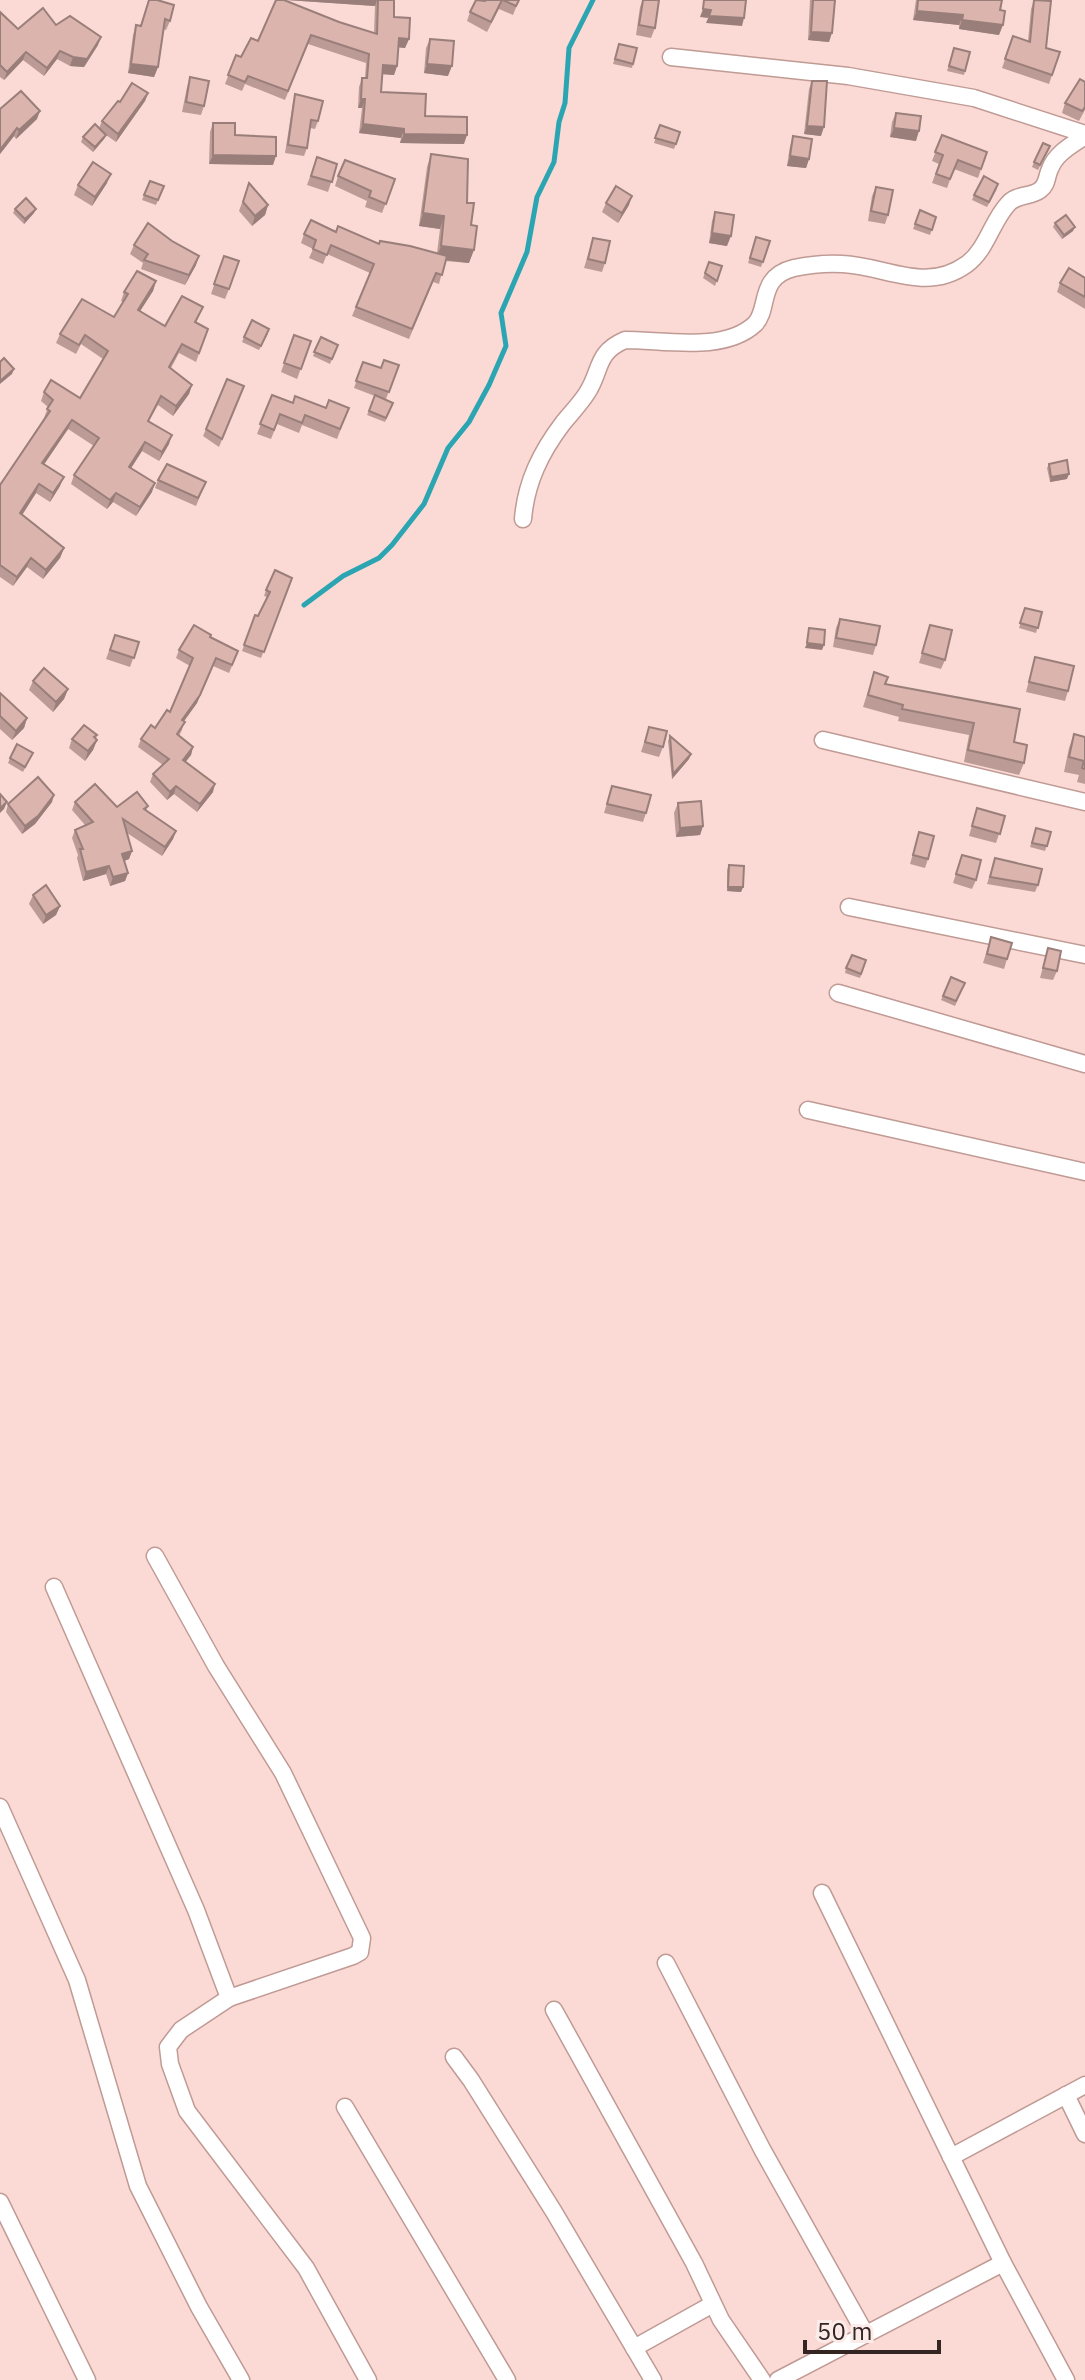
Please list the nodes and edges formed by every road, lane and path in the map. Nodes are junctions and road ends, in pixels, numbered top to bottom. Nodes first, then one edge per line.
1 (671, 57) dead end
2 (1085, 135) edge
3 (523, 519) dead end
4 (823, 740) dead end
5 (1085, 802) edge
6 (849, 907) dead end
7 (1085, 955) edge
8 (838, 993) dead end
9 (1085, 1064) edge
10 (808, 1110) dead end
11 (1085, 1172) edge
12 (155, 1556) dead end
13 (54, 1587) dead end
14 (0, 1807) edge
15 (822, 1893) dead end
16 (666, 1963) dead end
17 (229, 1998) junction
18 (554, 2010) dead end
19 (454, 2057) dead end
20 (1085, 2085) edge
21 (1066, 2095) junction
22 (345, 2107) dead end
23 (1085, 2134) edge
24 (951, 2157) junction
25 (0, 2202) edge
26 (1003, 2263) junction
27 (713, 2304) junction
28 (865, 2333) junction
29 (634, 2348) junction
30 (87, 2380) edge
31 (241, 2380) edge
32 (368, 2380) edge
33 (507, 2380) edge
34 (653, 2380) edge
35 (762, 2380) edge
36 (778, 2380) edge
37 (1066, 2380) edge

1 - 2 street
2 - 3 street
4 - 5 street
6 - 7 street
8 - 9 street
10 - 11 street
12 - 17 street
13 - 17 street
14 - 31 street
15 - 24 street
16 - 28 street
17 - 32 street
18 - 27 street
19 - 29 street
20 - 21 street
21 - 23 street
21 - 24 street
22 - 33 street
24 - 26 street
25 - 30 street
26 - 28 street
26 - 37 street
27 - 29 street
27 - 35 street
28 - 36 street
29 - 34 street

